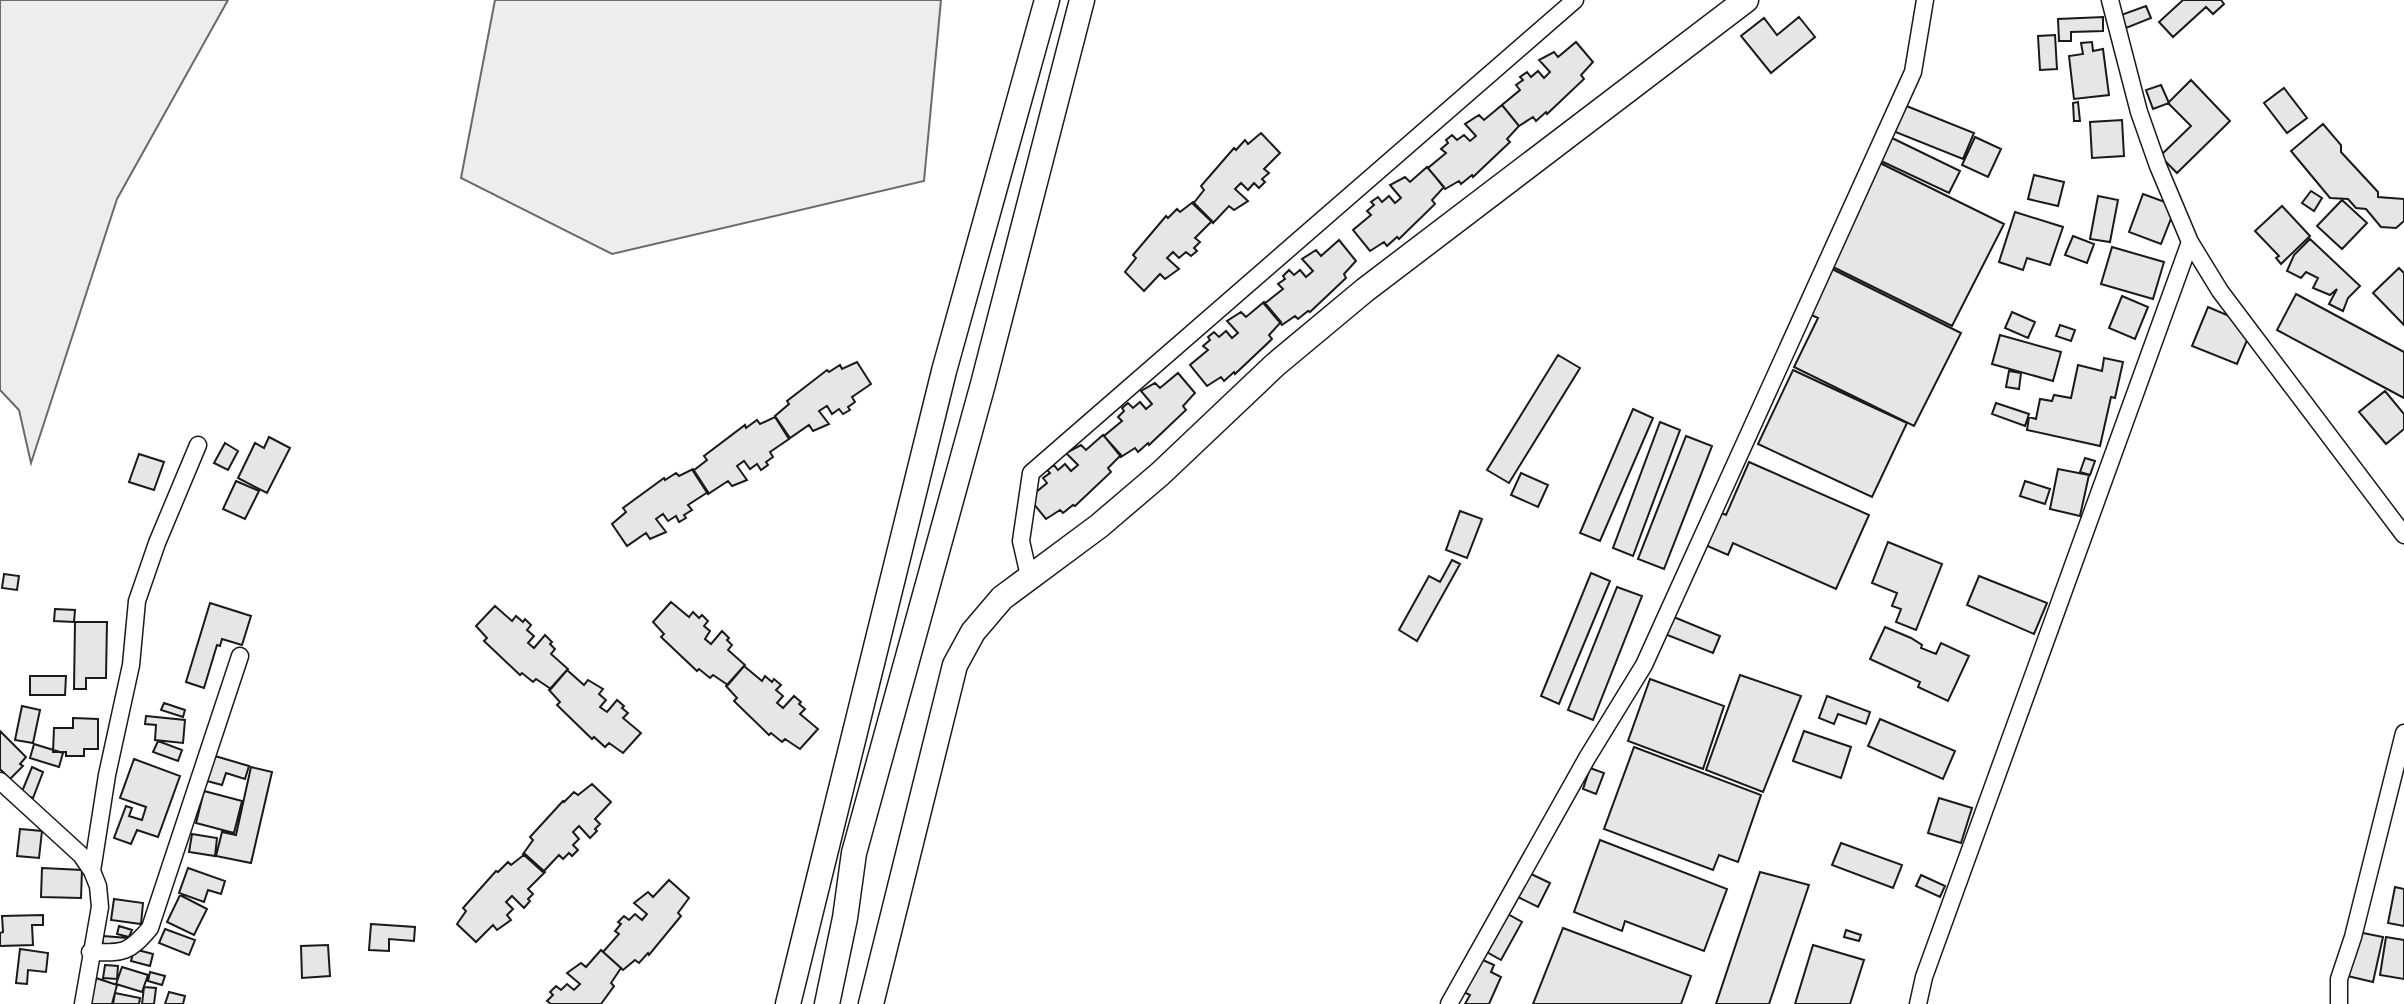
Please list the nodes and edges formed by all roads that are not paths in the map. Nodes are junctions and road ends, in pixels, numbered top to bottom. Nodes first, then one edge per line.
1 (1047, 0) edge
2 (1082, 0) edge
3 (1575, 0) edge
4 (1746, 0) edge
5 (1925, 0) edge
6 (2110, 0) edge
7 (2190, 242) junction
8 (198, 445) dead end
9 (2404, 535) edge
10 (1029, 576) junction
11 (240, 656) dead end
12 (2404, 733) edge
13 (0, 781) edge
14 (92, 871) junction
15 (811, 910) junction
16 (845, 918) junction
17 (90, 952) junction
18 (83, 1004) edge
19 (788, 1004) edge
20 (827, 1004) edge
21 (871, 1004) edge
22 (1449, 1004) edge
23 (1918, 1004) edge
24 (2339, 1004) edge

1 - 15 main road
2 - 16 main road
3 - 10 street
4 - 10 main road
5 - 22 street
6 - 7 street
7 - 9 street
7 - 23 street
8 - 14 street
10 - 21 main road
11 - 17 street
12 - 24 street
13 - 14 street
14 - 17 street
15 - 16 main road
15 - 19 main road
16 - 20 main road
17 - 18 street

